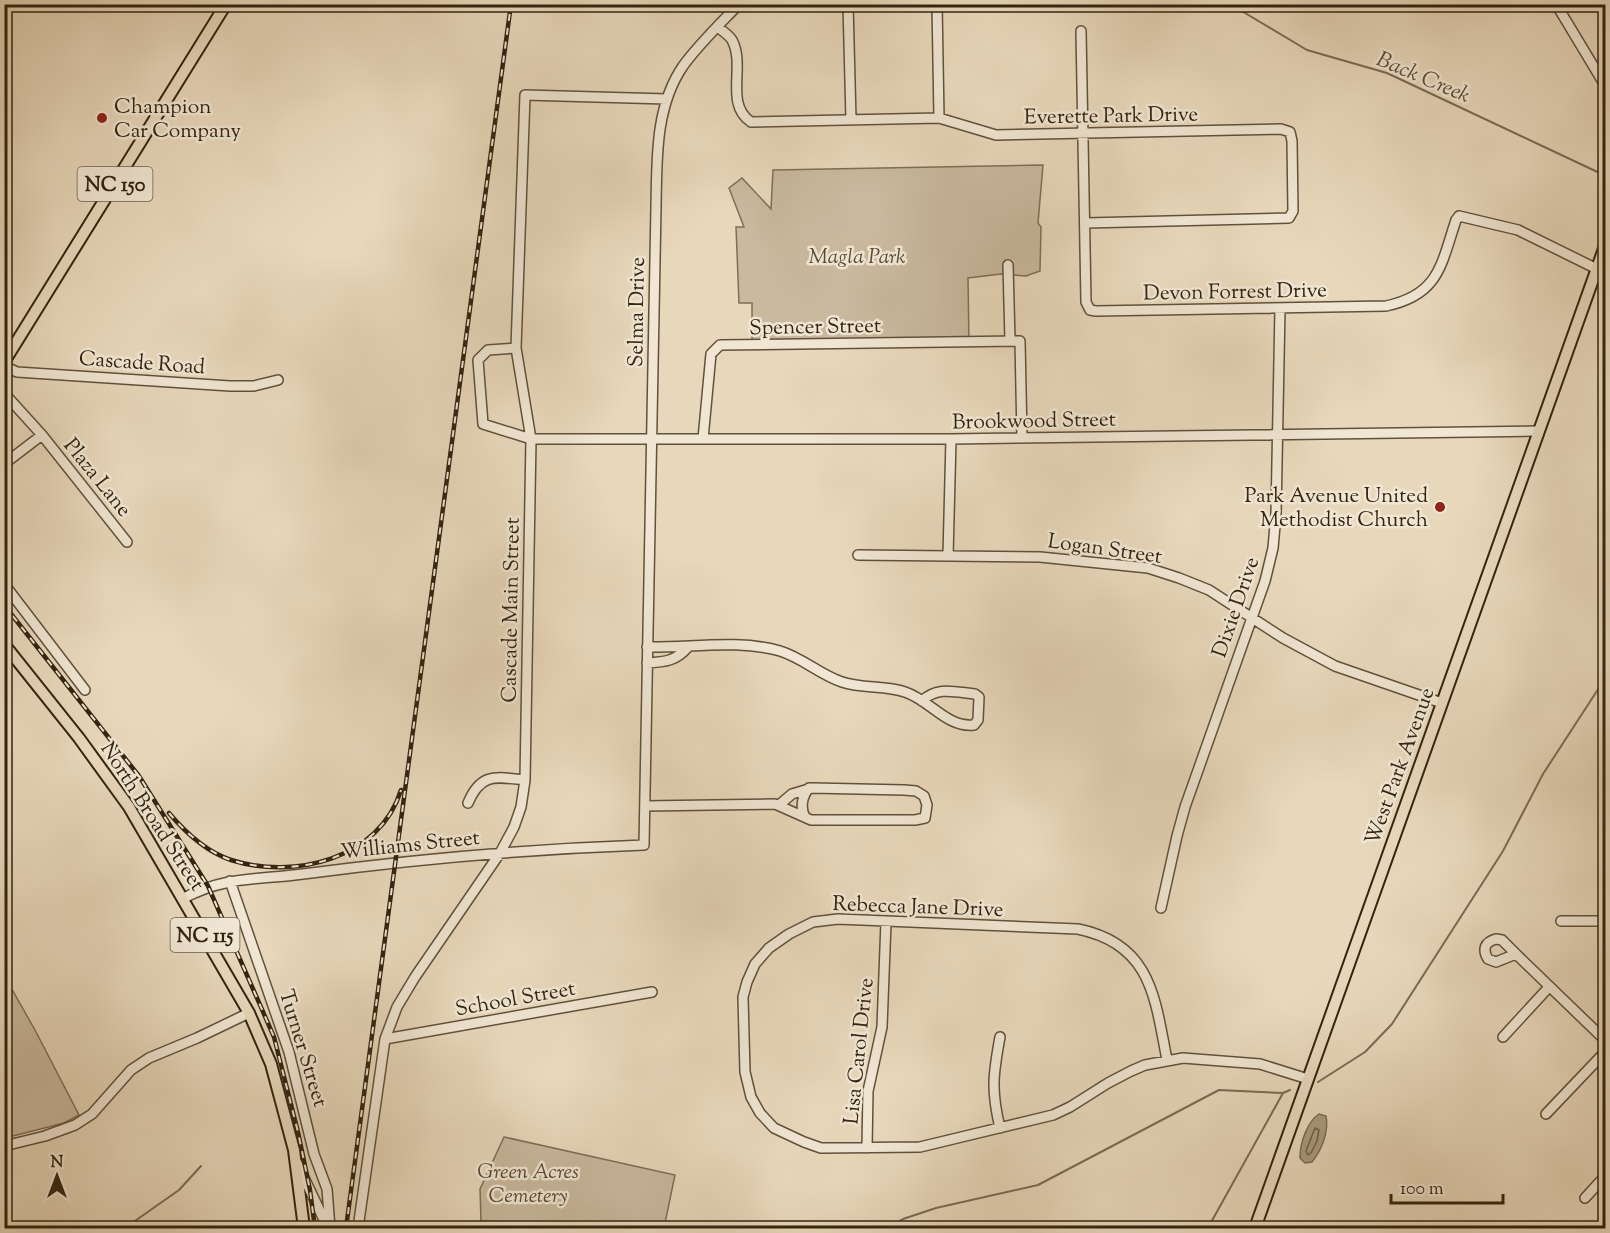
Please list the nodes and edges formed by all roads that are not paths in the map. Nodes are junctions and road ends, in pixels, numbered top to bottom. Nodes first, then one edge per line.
1 (226, 4) edge
2 (739, 4) edge
3 (848, 4) edge
4 (937, 4) edge
5 (1348, 4) edge
6 (1358, 4) edge
7 (1556, 4) edge
8 (718, 27) junction
9 (1082, 31) dead end
10 (1605, 87) edge
11 (667, 99) junction
12 (939, 118) junction
13 (851, 120) junction
14 (1084, 133) junction
15 (1086, 223) junction
16 (1605, 243) edge
17 (1008, 265) dead end
18 (1597, 269) junction
19 (1280, 308) junction
20 (1010, 341) junction
21 (516, 348) junction
22 (4, 364) edge
23 (278, 380) dead end
24 (4, 393) edge
25 (1539, 431) junction
26 (1278, 434) junction
27 (42, 435) junction
28 (651, 438) junction
29 (1022, 438) junction
30 (531, 439) junction
31 (703, 439) junction
32 (951, 439) junction
33 (4, 464) edge
34 (127, 542) dead end
35 (858, 555) dead end
36 (948, 556) junction
37 (4, 584) edge
38 (1252, 617) junction
39 (4, 645) edge
40 (647, 647) junction
41 (688, 647) junction
42 (647, 663) junction
43 (85, 690) dead end
44 (922, 701) junction
45 (1442, 703) junction
46 (525, 780) junction
47 (809, 788) junction
48 (468, 803) dead end
49 (779, 805) junction
50 (645, 806) junction
51 (805, 817) junction
52 (644, 844) joint
53 (500, 853) junction
54 (230, 880) junction
55 (184, 898) junction
56 (1161, 908) dead end
57 (1561, 921) dead end
58 (1605, 921) edge
59 (886, 922) junction
60 (1516, 954) dead end
61 (1549, 987) junction
62 (652, 992) dead end
63 (249, 1013) junction
64 (1000, 1037) dead end
65 (1503, 1037) dead end
66 (385, 1039) junction
67 (1605, 1041) edge
68 (1605, 1051) edge
69 (1167, 1060) junction
70 (1308, 1079) junction
71 (1546, 1114) dead end
72 (1000, 1128) junction
73 (4, 1146) edge
74 (867, 1148) junction
75 (295, 1158) junction
76 (1605, 1175) edge
77 (1585, 1198) dead end
78 (304, 1228) edge
79 (329, 1228) edge
80 (357, 1228) edge
81 (1255, 1228) edge

1 - 22 main road, NC 150
2 - 8 street, Selma Drive
3 - 13 street
4 - 12 street
5 - 6 street
7 - 10 street
8 - 11 street, Selma Drive
8 - 13 street, Everette Park Drive
9 - 14 street, Devon Forrest Drive
11 - 21 street, Cascade Main Street
11 - 28 street, Selma Drive
12 - 13 street, Everette Park Drive
12 - 14 street, Everette Park Drive
14 - 15 street, Devon Forrest Drive
14 - 15 street, Everette Park Drive
15 - 19 street, Devon Forrest Drive
16 - 18 main road, West Park Avenue
17 - 20 street
18 - 19 street, Devon Forrest Drive
18 - 25 main road, West Park Avenue
19 - 26 street, Dixie Drive
20 - 29 street
20 - 31 street, Spencer Street
21 - 30 street, Cascade Main Street
21 - 30 street, Brookwood Street
22 - 23 street, Cascade Road
24 - 27 street, Plaza Lane
25 - 26 street, Brookwood Street
25 - 45 main road, West Park Avenue
26 - 29 street, Brookwood Street
26 - 38 street, Dixie Drive
27 - 33 street, Plaza Lane
27 - 34 street, Plaza Lane
28 - 30 street, Brookwood Street
28 - 31 street, Brookwood Street
28 - 40 street, Selma Drive
29 - 32 street, Brookwood Street
30 - 46 street, Cascade Main Street
31 - 32 street, Brookwood Street
32 - 36 street
35 - 36 street, Logan Street
36 - 38 street, Logan Street
37 - 43 street
38 - 45 street, Logan Street
38 - 56 street, Dixie Drive
39 - 55 main road, North Broad Street / NC 115
40 - 41 street
40 - 42 street, Selma Drive
41 - 42 street
41 - 44 street
42 - 50 street, Selma Drive
44 - 44 street
45 - 70 main road, West Park Avenue
46 - 48 street
46 - 53 street, Cascade Main Street
47 - 49 street
47 - 51 street
47 - 51 street
49 - 50 street
49 - 51 street
50 - 52 street, Selma Drive
52 - 53 street, Williams Street
53 - 54 street, Williams Street
53 - 66 street, Cascade Main Street
54 - 55 street, Williams Street
54 - 79 street, Turner Street
55 - 63 main road, North Broad Street / NC 115
57 - 58 street
59 - 69 street, Rebecca Jane Drive
59 - 74 street, Lisa Carol Drive
59 - 74 street, Rebecca Jane Drive
60 - 61 street
61 - 65 street
61 - 67 street
62 - 66 street, School Street
63 - 73 street
63 - 75 main road, North Broad Street / NC 115
64 - 72 street
66 - 80 street, Cascade Main Street
68 - 71 street
69 - 70 street, Rebecca Jane Drive
69 - 72 street, Rebecca Jane Drive
70 - 81 main road, West Park Avenue
72 - 74 street, Rebecca Jane Drive
75 - 78 main road, North Broad Street / NC 115
75 - 79 street
76 - 77 street

